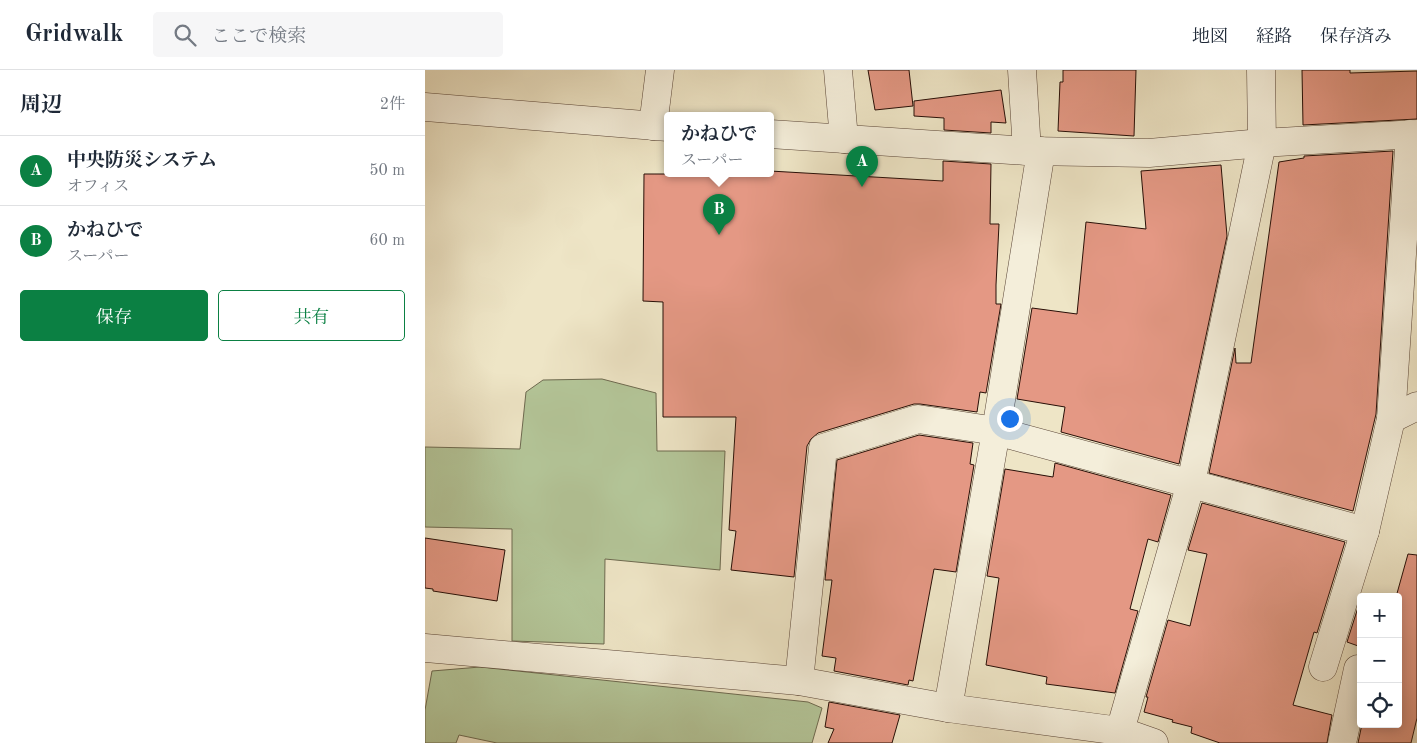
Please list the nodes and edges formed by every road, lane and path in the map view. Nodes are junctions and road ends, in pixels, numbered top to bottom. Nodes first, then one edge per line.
1 (660, 70) edge
2 (839, 70) edge
3 (1022, 70) edge
4 (1261, 70) edge
5 (425, 107) edge
6 (660, 126) edge
7 (774, 134) edge
8 (1414, 134) edge
9 (844, 139) junction
10 (1262, 143) junction
11 (1034, 151) junction
12 (1417, 406) edge
13 (1391, 419) junction
14 (996, 431) junction
15 (1191, 483) junction
16 (1365, 531) junction
17 (425, 648) edge
18 (1323, 667) dead end
19 (1357, 674) edge
20 (799, 681) junction
21 (948, 708) junction
22 (1119, 732) junction
23 (1154, 743) edge
24 (1342, 743) edge

1 - 6 street
2 - 9 street
3 - 11 street
4 - 10 street
5 - 6 street
7 - 9 street
8 - 10 street
8 - 13 street
9 - 11 street
10 - 11 street
10 - 15 street
11 - 14 street
12 - 13 street
13 - 16 street
14 - 15 street
14 - 20 street
14 - 21 street
15 - 16 street
15 - 22 street
16 - 18 street
17 - 20 street
19 - 24 street
20 - 21 street
21 - 22 street
22 - 23 street

